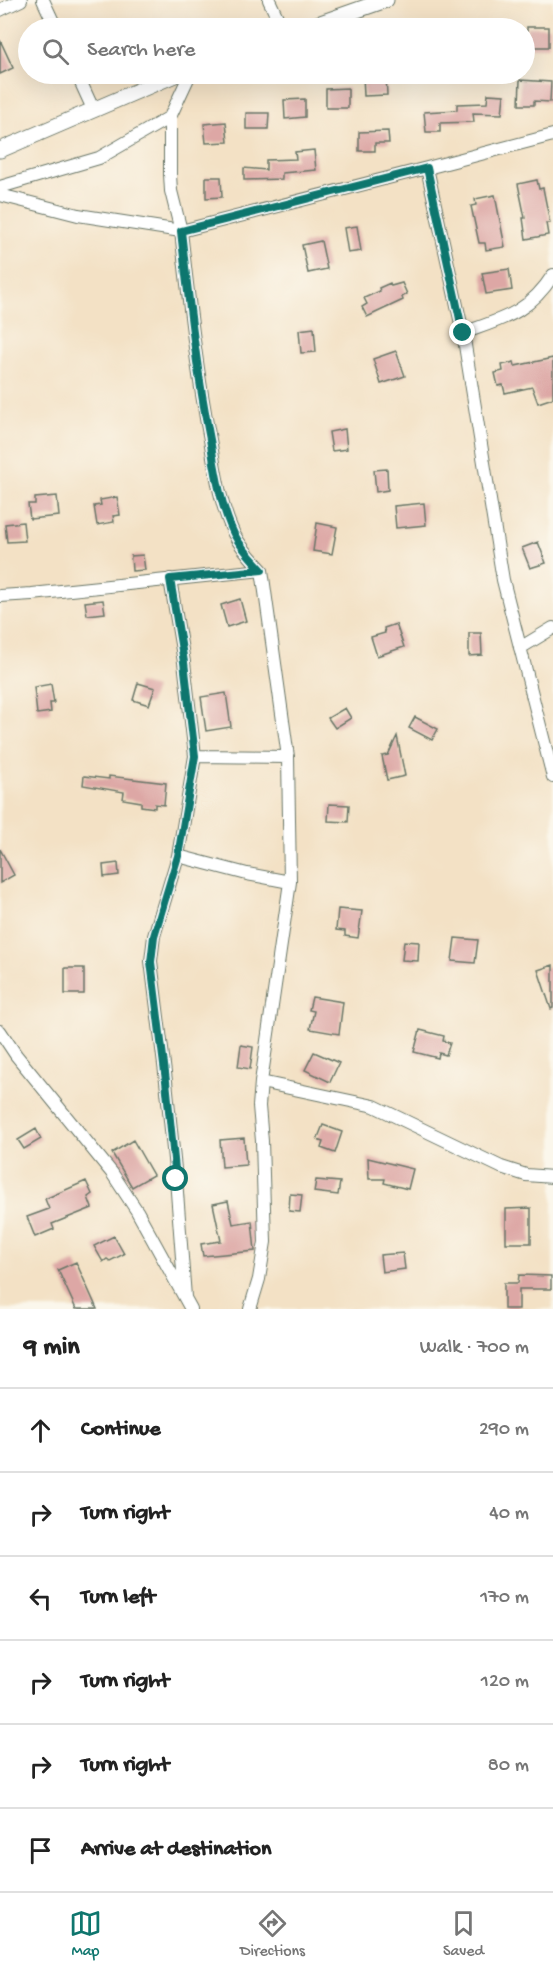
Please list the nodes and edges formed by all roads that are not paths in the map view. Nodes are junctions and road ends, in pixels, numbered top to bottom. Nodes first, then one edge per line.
1 (21, 0) edge
2 (43, 0) edge
3 (269, 0) edge
4 (386, 0) edge
5 (0, 10) edge
6 (51, 18) edge
7 (277, 18) edge
8 (335, 18) edge
9 (82, 84) edge
10 (153, 84) edge
11 (185, 84) edge
12 (93, 109) junction
13 (170, 117) junction
14 (553, 135) edge
15 (0, 150) edge
16 (427, 168) junction
17 (0, 187) edge
18 (0, 195) edge
19 (181, 231) junction
20 (553, 275) edge
21 (463, 333) junction
22 (262, 570) junction
23 (170, 579) junction
24 (0, 596) edge
25 (553, 628) edge
26 (520, 648) junction
27 (195, 756) junction
28 (288, 757) junction
29 (553, 777) edge
30 (178, 856) junction
31 (290, 882) junction
32 (0, 1031) edge
33 (261, 1082) junction
34 (553, 1177) edge
35 (185, 1297) junction
36 (191, 1309) edge
37 (250, 1309) edge

1 - 5 street
2 - 6 street
3 - 7 street
4 - 8 street
9 - 12 street
10 - 12 street
11 - 13 street
12 - 15 street
13 - 17 street
13 - 19 street
14 - 16 street
16 - 19 street
16 - 21 street
18 - 19 street
19 - 22 street
20 - 21 street
21 - 26 street
22 - 23 street
22 - 28 street
23 - 24 street
23 - 27 street
25 - 26 street
26 - 29 street
27 - 28 street
27 - 30 street
28 - 31 street
30 - 31 street
30 - 35 street
31 - 33 street
32 - 35 street
33 - 34 street
33 - 37 street
35 - 36 street

